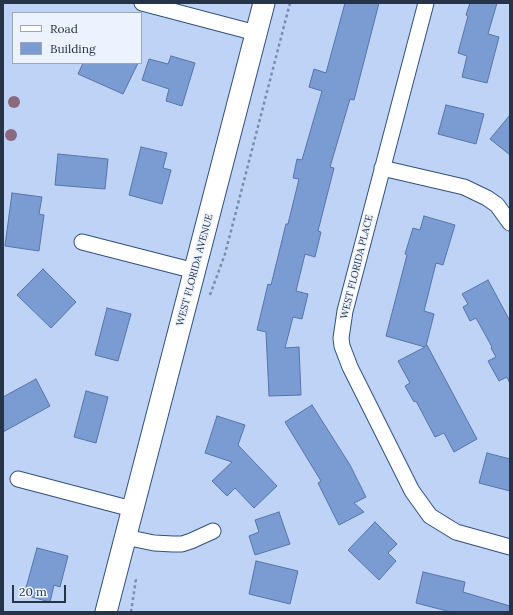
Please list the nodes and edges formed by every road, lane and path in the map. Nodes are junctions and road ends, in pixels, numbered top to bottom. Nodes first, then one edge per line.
1 (142, 3) edge
2 (264, 3) edge
3 (290, 3) edge
4 (426, 3) edge
5 (256, 33) junction
6 (382, 168) junction
7 (510, 223) edge
8 (82, 242) dead end
9 (195, 271) junction
10 (208, 299) dead end
11 (18, 479) dead end
12 (132, 509) junction
13 (213, 531) dead end
14 (125, 537) junction
15 (510, 547) edge
16 (106, 612) edge

1 - 5 street
2 - 5 street, WEST FLORIDA AVENUE
3 - 10 path
4 - 6 street, WEST FLORIDA PLACE
5 - 9 street, WEST FLORIDA AVENUE
6 - 7 street
6 - 15 street, WEST FLORIDA PLACE
8 - 9 street
9 - 12 street, WEST FLORIDA AVENUE
11 - 12 street
12 - 14 street, WEST FLORIDA AVENUE
13 - 14 street
14 - 16 street, WEST FLORIDA AVENUE

